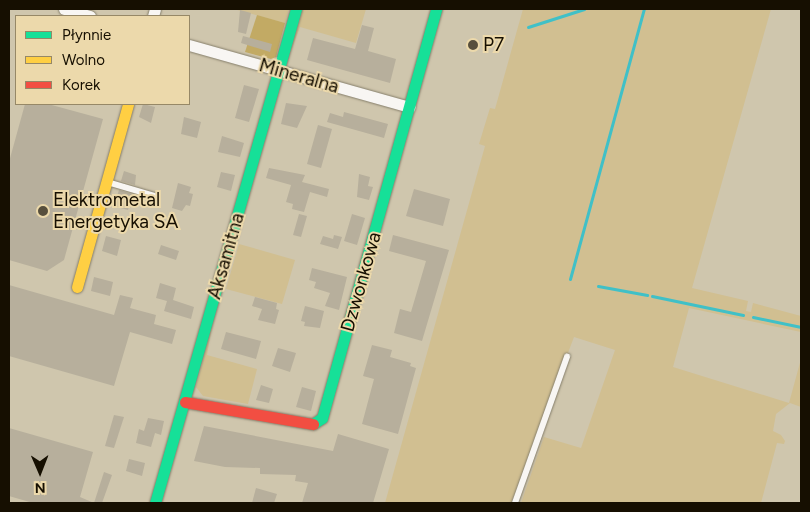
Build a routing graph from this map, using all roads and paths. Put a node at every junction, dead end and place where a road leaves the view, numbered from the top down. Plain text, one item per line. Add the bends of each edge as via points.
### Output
1 (64, 9) edge
2 (296, 9) edge
3 (436, 9) edge
4 (86, 15) edge
5 (190, 45) edge
6 (278, 70) junction
7 (128, 105) edge
8 (409, 107) junction
9 (106, 182) junction
10 (155, 196) dead end
11 (77, 287) dead end
12 (567, 357) dead end
13 (185, 402) junction
14 (155, 503) edge
15 (516, 503) edge

1 - 4 street
2 - 6 street, Aksamitna
3 - 8 street, Dzwonkowa
5 - 6 street, Mineralna
6 - 8 street, Mineralna
6 - 13 street, Aksamitna
7 - 9 street
8 - 13 street, Dzwonkowa via 322,418 315,424 304,425
9 - 10 lane
9 - 11 street
12 - 15 lane
13 - 14 street, Aksamitna

